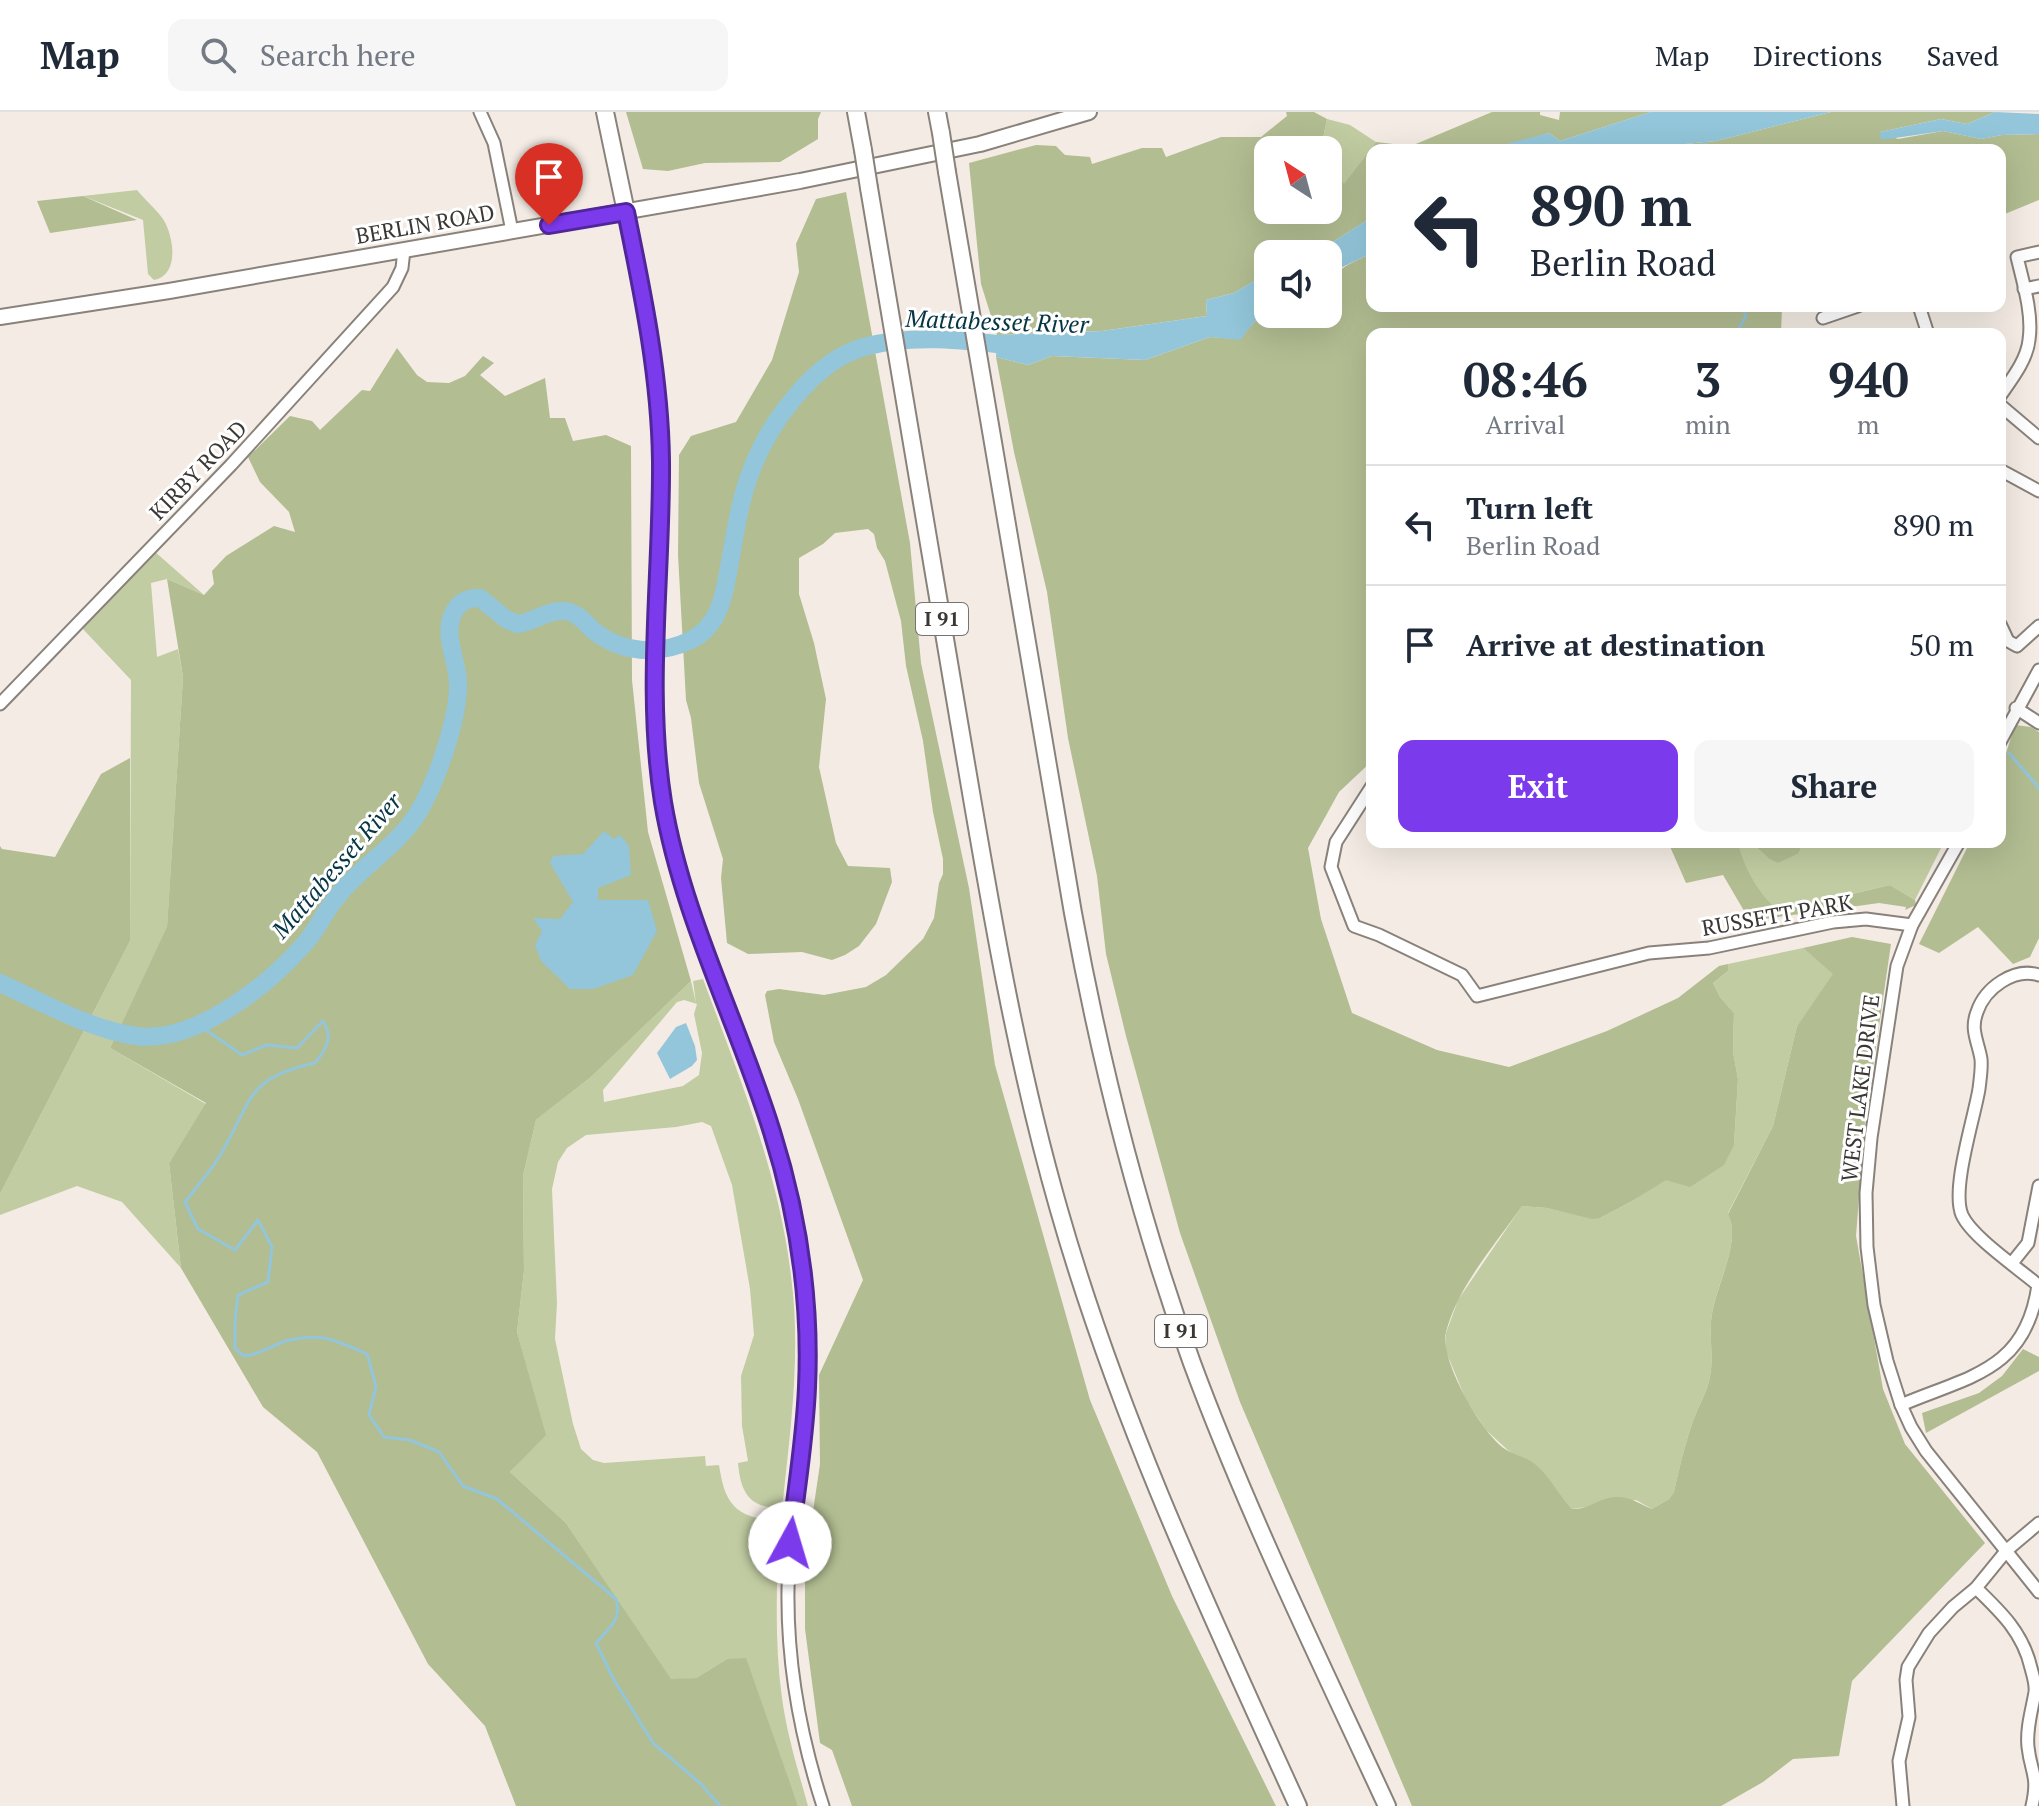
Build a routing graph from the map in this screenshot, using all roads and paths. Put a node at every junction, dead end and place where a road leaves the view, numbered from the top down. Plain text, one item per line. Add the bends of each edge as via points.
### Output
1 (480, 112) edge
2 (605, 112) edge
3 (856, 112) edge
4 (1089, 112) edge
5 (939, 120) edge
6 (626, 212) junction
7 (512, 231) junction
8 (404, 250) junction
9 (2039, 252) edge
10 (2039, 286) edge
11 (2024, 289) junction
12 (1840, 312) edge
13 (0, 317) edge
14 (1823, 318) dead end
15 (2006, 387) edge
16 (2006, 410) edge
17 (2039, 438) edge
18 (2006, 473) edge
19 (2039, 491) edge
20 (2039, 626) edge
21 (2006, 637) edge
22 (2039, 670) edge
23 (0, 704) edge
24 (2016, 708) junction
25 (2039, 723) edge
26 (2006, 729) edge
27 (1366, 794) edge
28 (1366, 807) edge
29 (1354, 811) junction
30 (1956, 848) edge
31 (1912, 925) junction
32 (2039, 975) edge
33 (2039, 1186) edge
34 (2012, 1263) junction
35 (2038, 1285) edge
36 (1901, 1405) junction
37 (2039, 1523) edge
38 (2007, 1550) junction
39 (1976, 1588) junction
40 (2039, 1592) edge
41 (2037, 1687) edge
42 (823, 1806) edge
43 (1298, 1806) edge
44 (1387, 1806) edge
45 (1903, 1806) edge
46 (2032, 1806) edge

1 - 7 street via 494,143
2 - 6 highway
3 - 43 highway, I 91, bridge via 999,954 1059,1208 1098,1336 1147,1467
4 - 6 main road, BERLIN ROAD via 923,157
5 - 44 highway, I 91, bridge via 1079,949 1134,1183 1214,1420
6 - 7 main road, BERLIN ROAD
6 - 42 street via 647,316 659,420 658,760 686,895 772,1132 800,1253 807,1388 790,1543 789,1636 801,1730
7 - 8 main road, BERLIN ROAD
8 - 13 main road, BERLIN ROAD
8 - 23 street, KIRBY ROAD via 393,287 235,461
9 - 11 street via 2017,257
10 - 11 street
11 - 15 street via 2029,341
12 - 14 street
16 - 17 street
18 - 19 street
20 - 21 street via 2017,646
22 - 24 street
24 - 25 street
24 - 26 street
27 - 29 street
28 - 29 street
29 - 31 street, RUSSETT PARK via 1336,842 1331,867 1354,926 1462,975 1477,996 1649,953 1709,948 1833,922 1866,919
30 - 31 street, WEST LAKE DRIVE
31 - 36 street, WEST LAKE DRIVE via 1897,966 1866,1193 1874,1305
32 - 34 street via 2007,978 1988,993 1973,1030 1981,1059 1959,1190 1962,1214 1974,1232
33 - 34 street via 2028,1243
34 - 35 street
35 - 36 street via 2034,1312 2004,1358 1978,1375
36 - 38 street, WEST LAKE DRIVE via 1926,1451
37 - 38 street
38 - 39 street
38 - 40 street, WEST LAKE DRIVE
39 - 41 street via 2020,1635
39 - 45 street via 1929,1633 1908,1667 1909,1717 1899,1761
41 - 46 street via 2028,1727 2028,1750 2038,1774

